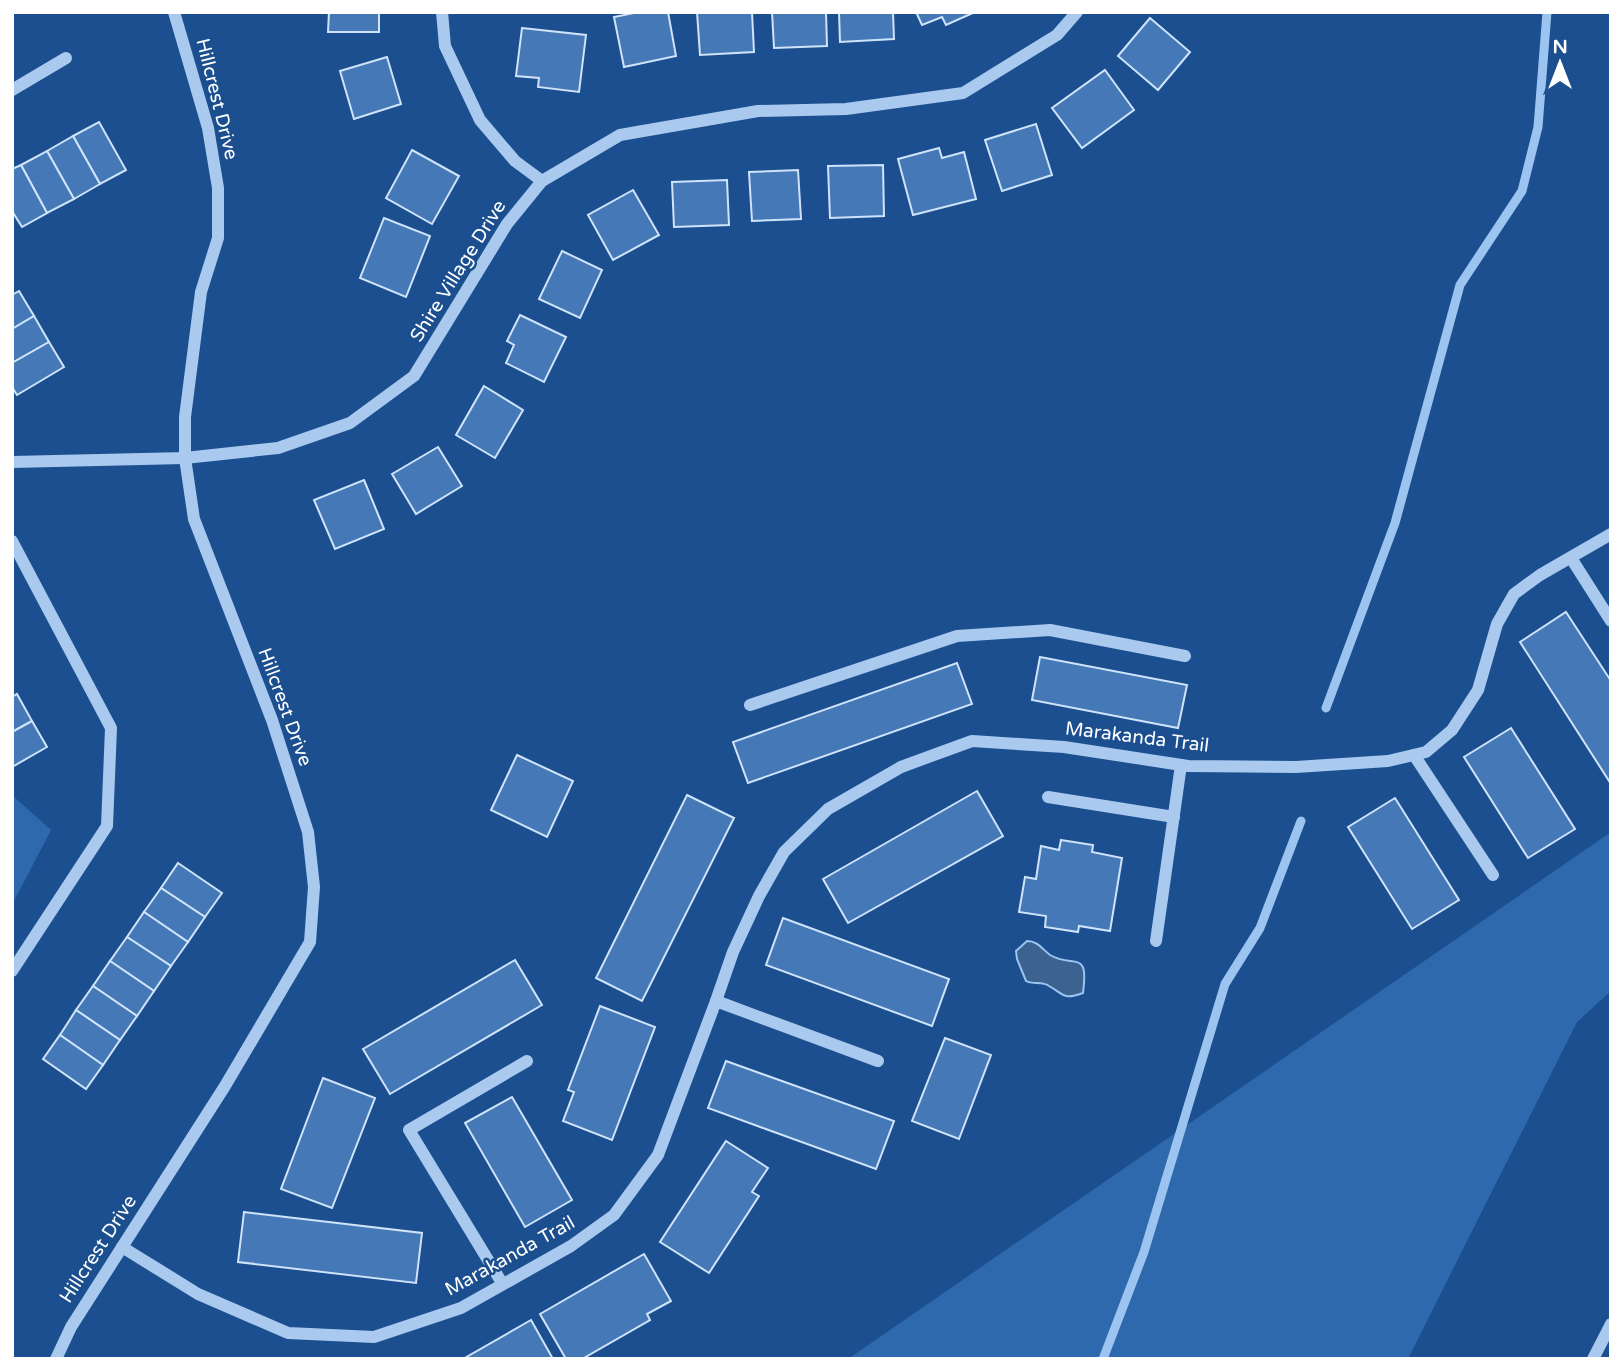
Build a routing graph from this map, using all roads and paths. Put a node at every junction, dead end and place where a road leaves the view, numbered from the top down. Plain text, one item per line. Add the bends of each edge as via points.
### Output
1 (174, 12) edge
2 (442, 12) edge
3 (1077, 12) edge
4 (66, 58) dead end
5 (12, 90) edge
6 (542, 181) junction
7 (185, 458) junction
8 (12, 462) edge
9 (1611, 534) edge
10 (12, 541) edge
11 (1571, 558) junction
12 (1611, 621) edge
13 (1185, 656) dead end
14 (750, 705) dead end
15 (1414, 755) junction
16 (1181, 765) junction
17 (1048, 797) dead end
18 (1174, 817) junction
19 (1493, 875) dead end
20 (1156, 942) dead end
21 (12, 971) edge
22 (716, 1001) junction
23 (527, 1061) dead end
24 (878, 1061) dead end
25 (121, 1247) junction
26 (502, 1283) junction
27 (1611, 1324) edge
28 (55, 1359) edge
29 (1593, 1359) edge

1 - 7 street, Hillcrest Drive via 208,128 218,188 218,238 201,292 185,417
2 - 6 street via 445,46 480,120 515,161
3 - 6 street, Shire Village Drive via 1057,35 963,93 846,109 758,111 620,135
4 - 5 street
6 - 7 street, Shire Village Drive via 507,224 414,376 350,424 278,449
7 - 8 street, Shire Village Drive
7 - 25 street, Hillcrest Drive via 194,519 272,720 308,832 314,887 310,942 225,1086
9 - 11 street, Marakanda Trail
10 - 21 street via 111,728 107,826
11 - 12 street
11 - 15 street, Marakanda Trail via 1514,594 1497,624 1472,700 1452,730 1426,752
13 - 14 street via 1049,630 957,636
15 - 16 street, Marakanda Trail via 1296,767
15 - 19 street
16 - 18 street
16 - 22 street, Marakanda Trail via 1063,747 972,741 901,767 828,809 784,852 733,952
17 - 18 street
18 - 20 street
22 - 24 street
22 - 26 street, Marakanda Trail via 657,1154 614,1215 571,1246
23 - 26 street via 409,1129
25 - 26 street, Marakanda Trail via 198,1294 288,1333 373,1337 461,1308
25 - 28 street, Hillcrest Drive
27 - 29 street

